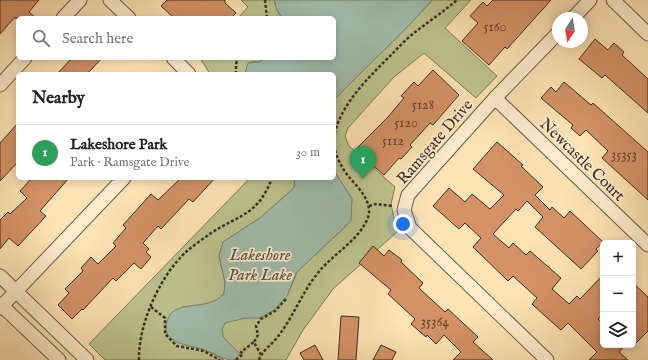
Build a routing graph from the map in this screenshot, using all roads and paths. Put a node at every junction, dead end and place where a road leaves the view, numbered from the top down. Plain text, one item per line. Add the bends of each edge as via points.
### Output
1 (80, 0) edge
2 (110, 0) edge
3 (265, 0) edge
4 (457, 0) edge
5 (590, 0) edge
6 (613, 0) edge
7 (579, 12) edge
8 (65, 16) edge
9 (128, 16) edge
10 (267, 16) edge
11 (648, 34) edge
12 (552, 39) edge
13 (23, 60) edge
14 (175, 60) edge
15 (237, 60) edge
16 (187, 72) edge
17 (236, 72) edge
18 (0, 85) edge
19 (495, 98) junction
20 (336, 130) edge
21 (336, 155) edge
22 (122, 180) edge
23 (271, 180) edge
24 (369, 206) junction
25 (404, 210) junction
26 (648, 245) edge
27 (0, 276) edge
28 (16, 291) junction
29 (287, 298) dead end
30 (1, 306) edge
31 (151, 307) junction
32 (254, 342) junction
33 (261, 355) junction
34 (59, 360) edge
35 (87, 360) edge
36 (139, 360) edge
37 (220, 360) edge
38 (236, 360) edge
39 (259, 360) edge
40 (547, 360) edge

1 - 8 street
2 - 9 street
3 - 10 path
4 - 20 path via 441,15 412,33 364,82
5 - 7 street
6 - 11 street
12 - 19 street, Ramsgate Drive
13 - 18 street
14 - 16 street
15 - 17 path
19 - 25 street, Ramsgate Drive via 408,195
19 - 26 street, Newcastle Court
21 - 24 path
22 - 28 street
23 - 31 path via 258,205 186,252 168,272
24 - 25 path via 386,204
24 - 33 path via 368,219 347,247 325,264 308,287 292,317
25 - 40 street, Ramsgate Drive via 410,228
27 - 28 street
28 - 30 street
28 - 35 street
29 - 32 path via 275,311 261,319 256,326 258,335
30 - 34 street
31 - 36 path via 143,324 138,346
31 - 37 path via 165,318 165,334 177,346 204,351
32 - 33 path
32 - 38 path via 241,352 243,354
33 - 39 path

